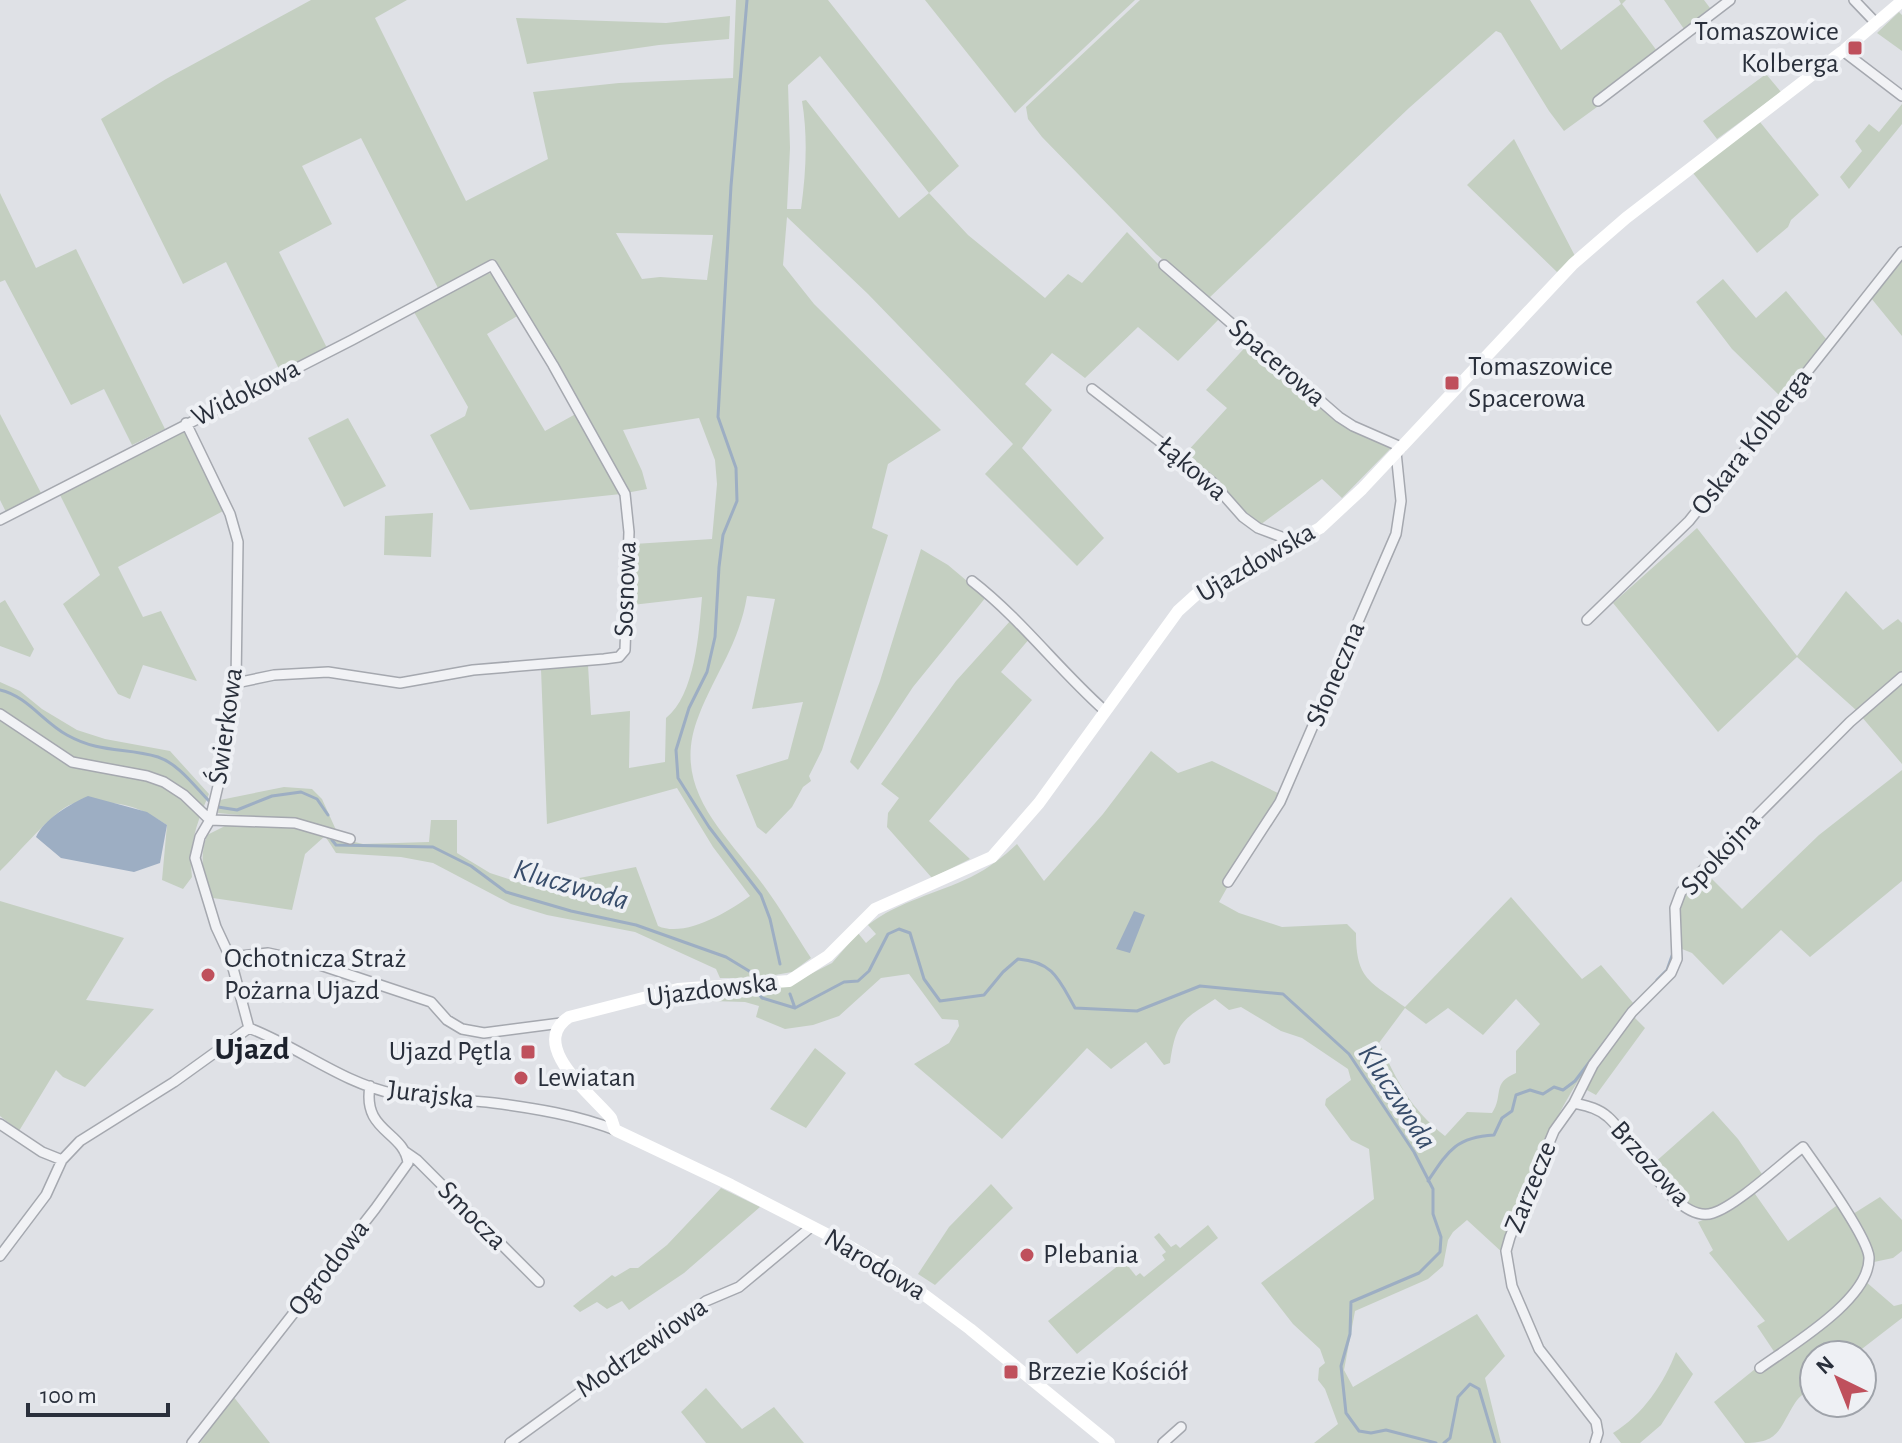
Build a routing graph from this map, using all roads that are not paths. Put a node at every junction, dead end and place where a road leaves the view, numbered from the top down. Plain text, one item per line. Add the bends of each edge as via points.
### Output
1 (1730, 0) edge
2 (1854, 0) edge
3 (1902, 1) edge
4 (1876, 23) junction
5 (1843, 51) junction
6 (1902, 96) edge
7 (1598, 101) dead end
8 (1902, 252) edge
9 (492, 265) joint
10 (1164, 265) dead end
11 (1092, 389) dead end
12 (186, 423) junction
13 (1398, 449) junction
14 (0, 520) edge
15 (1295, 542) junction
16 (972, 581) dead end
17 (1587, 620) dead end
18 (1902, 677) edge
19 (236, 683) junction
20 (1104, 710) junction
21 (0, 714) edge
22 (210, 820) junction
23 (350, 839) dead end
24 (1228, 882) dead end
25 (230, 957) junction
26 (561, 1023) junction
27 (249, 1028) junction
28 (370, 1086) junction
29 (1574, 1103) junction
30 (0, 1124) edge
31 (615, 1130) junction
32 (404, 1151) junction
33 (62, 1160) junction
34 (811, 1227) junction
35 (0, 1256) edge
36 (539, 1282) dead end
37 (1760, 1368) dead end
38 (1181, 1427) dead end
39 (192, 1443) edge
40 (510, 1443) edge
41 (1109, 1443) edge
42 (1163, 1443) edge
43 (1595, 1443) edge

1 - 7 street
2 - 4 street
3 - 4 street, Ujazdowska
4 - 5 street, Ujazdowska
5 - 6 street
5 - 13 street, Ujazdowska via 1596,243
8 - 17 street, Oskara Kolberga via 1689,521
9 - 12 street, Widokowa
9 - 19 street, Sosnowa via 625,494 625,650 619,657 473,670 400,683 328,672
10 - 13 street, Spacerowa via 1339,417
11 - 15 street, Łąkowa via 1212,482 1243,517
12 - 14 street, Widokowa
12 - 19 street, Świerkowa via 238,542
13 - 15 street, Ujazdowska via 1341,510
13 - 24 street, Słoneczna via 1401,501 1396,534 1280,802
15 - 20 street, Ujazdowska via 1188,601
16 - 20 street via 1010,612
18 - 29 street, Spokojna via 1850,722 1681,892 1675,908 1677,959 1671,973 1608,1042
19 - 22 street, Świerkowa
20 - 26 street, Ujazdowska via 1039,803 992,857 875,909 805,973 782,983 678,989
21 - 22 street via 72,762 164,782
22 - 23 street via 295,823
22 - 25 street, Świerkowa via 195,858
25 - 26 street via 268,953 314,963 431,1002 462,1029 484,1033
25 - 27 street, Świerkowa
26 - 31 street via 556,1040 561,1063 611,1118
27 - 28 street, Jurajska
27 - 33 street via 80,1141
28 - 31 street, Jurajska via 408,1096 524,1108
28 - 32 street via 367,1104 375,1120
29 - 37 street, Brzozowa via 1606,1115 1675,1199 1698,1214 1726,1208 1803,1147 1869,1256 1855,1293
29 - 43 street, Zarzecze via 1548,1143 1506,1251 1512,1286 1539,1349 1596,1422
30 - 33 street
31 - 34 street, Narodowa
32 - 36 street, Smocza
32 - 39 street, Ogrodowa via 408,1163 398,1179
33 - 35 street via 46,1195
34 - 40 street, Modrzewiowa via 739,1287 706,1301
34 - 41 street, Narodowa via 910,1283
38 - 42 street

